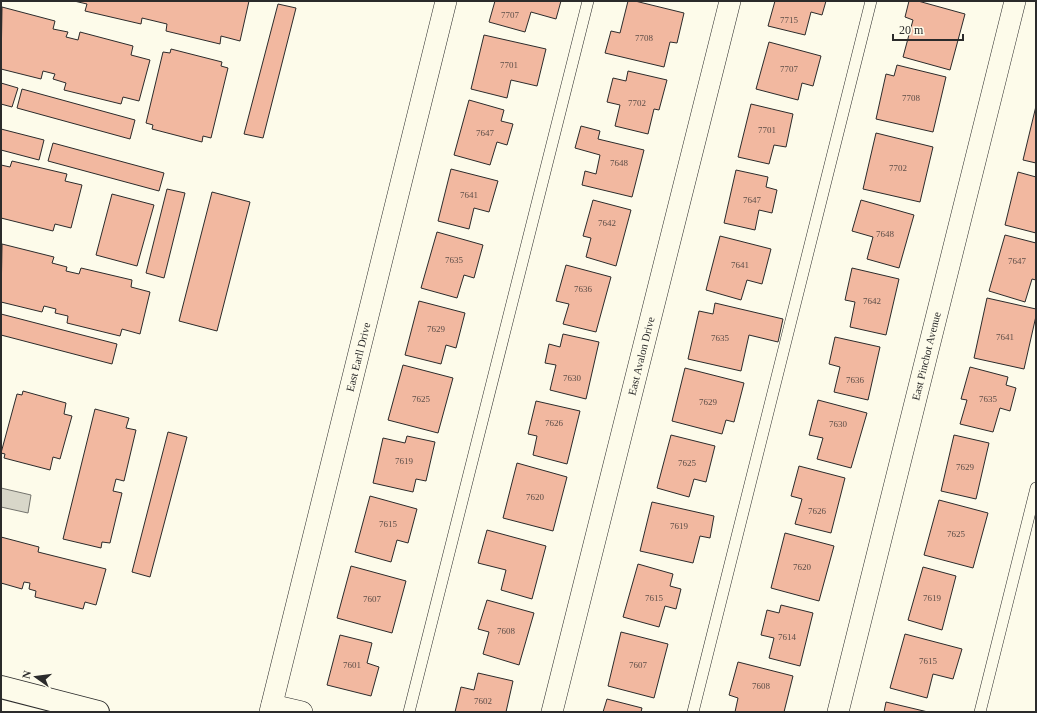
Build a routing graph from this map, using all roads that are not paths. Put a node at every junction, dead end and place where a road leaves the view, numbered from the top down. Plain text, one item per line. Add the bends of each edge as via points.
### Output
1 (446, 1) edge
2 (588, 1) edge
3 (730, 1) edge
4 (871, 1) edge
5 (1015, 1) edge
6 (1036, 488) edge
7 (1, 688) edge
8 (271, 708) edge
9 (98, 712) edge
10 (302, 712) edge
11 (409, 712) edge
12 (552, 712) edge
13 (694, 712) edge
14 (838, 712) edge
15 (980, 712) edge

1 - 8 street, East Earll Drive
2 - 11 lane
3 - 12 street, East Avalon Drive
4 - 13 lane
5 - 14 street, East Pinchot Avenue
6 - 15 lane
7 - 9 street
8 - 10 street

